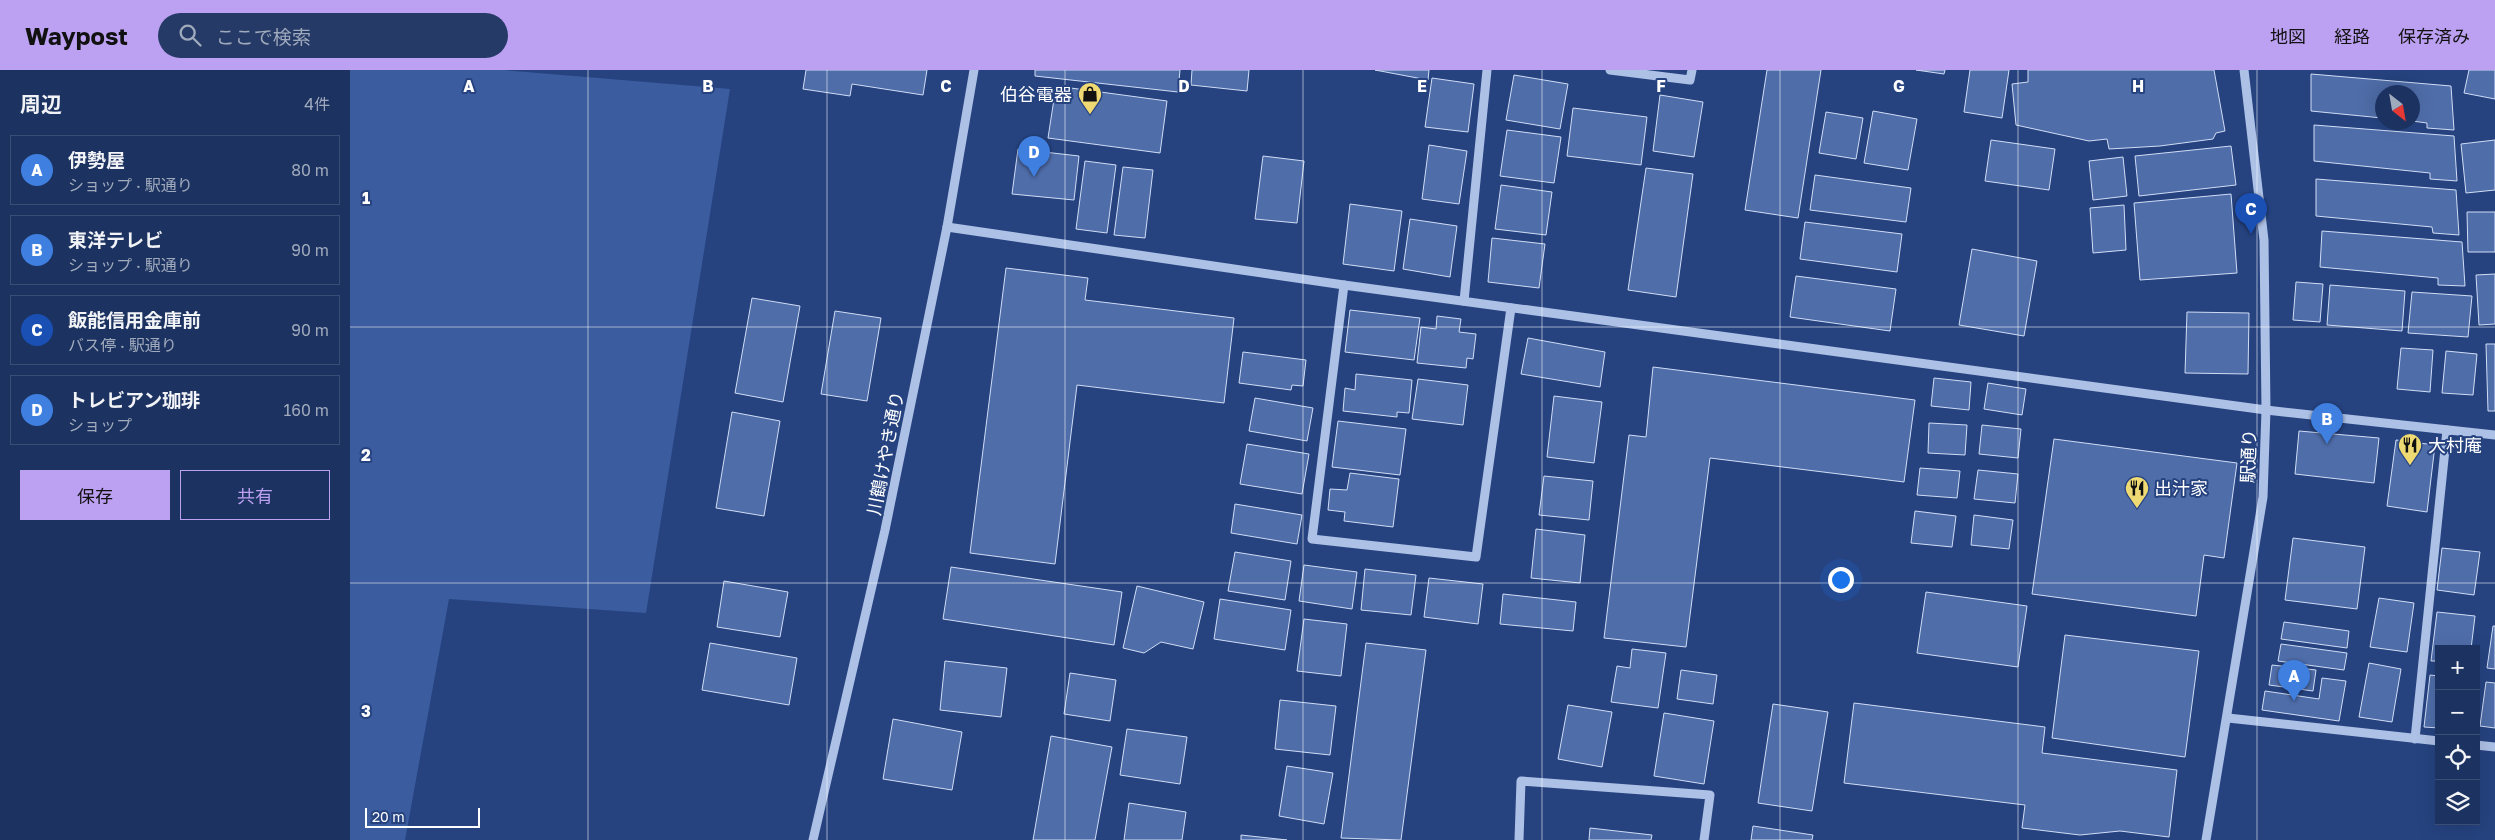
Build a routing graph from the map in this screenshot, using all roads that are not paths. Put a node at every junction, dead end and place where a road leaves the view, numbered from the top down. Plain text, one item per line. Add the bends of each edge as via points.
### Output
1 (974, 70) edge
2 (1487, 70) edge
3 (1610, 70) edge
4 (1692, 70) edge
5 (2244, 70) edge
6 (947, 227) junction
7 (1344, 285) junction
8 (1464, 301) junction
9 (1511, 308) junction
10 (2266, 410) junction
11 (2447, 430) junction
12 (2495, 434) edge
13 (2228, 718) junction
14 (2414, 739) junction
15 (2435, 741) edge
16 (2480, 745) edge
17 (2495, 747) edge
18 (813, 840) edge
19 (1519, 840) edge
20 (1704, 840) edge
21 (2206, 840) edge

1 - 6 street, 川鶴けやき通り
2 - 8 street
3 - 4 street via 1690,80
5 - 10 street, 駅通り via 2264,240
6 - 7 street
6 - 18 street, 川鶴けやき通り via 886,530
7 - 8 street
7 - 9 street via 1312,539 1476,557
8 - 9 street
9 - 10 street
10 - 11 street
10 - 13 street, 駅通り via 2263,497
11 - 12 street
11 - 14 street
13 - 14 street
13 - 21 street, 駅通り
14 - 15 street
16 - 17 street
19 - 20 street via 1521,781 1710,795

